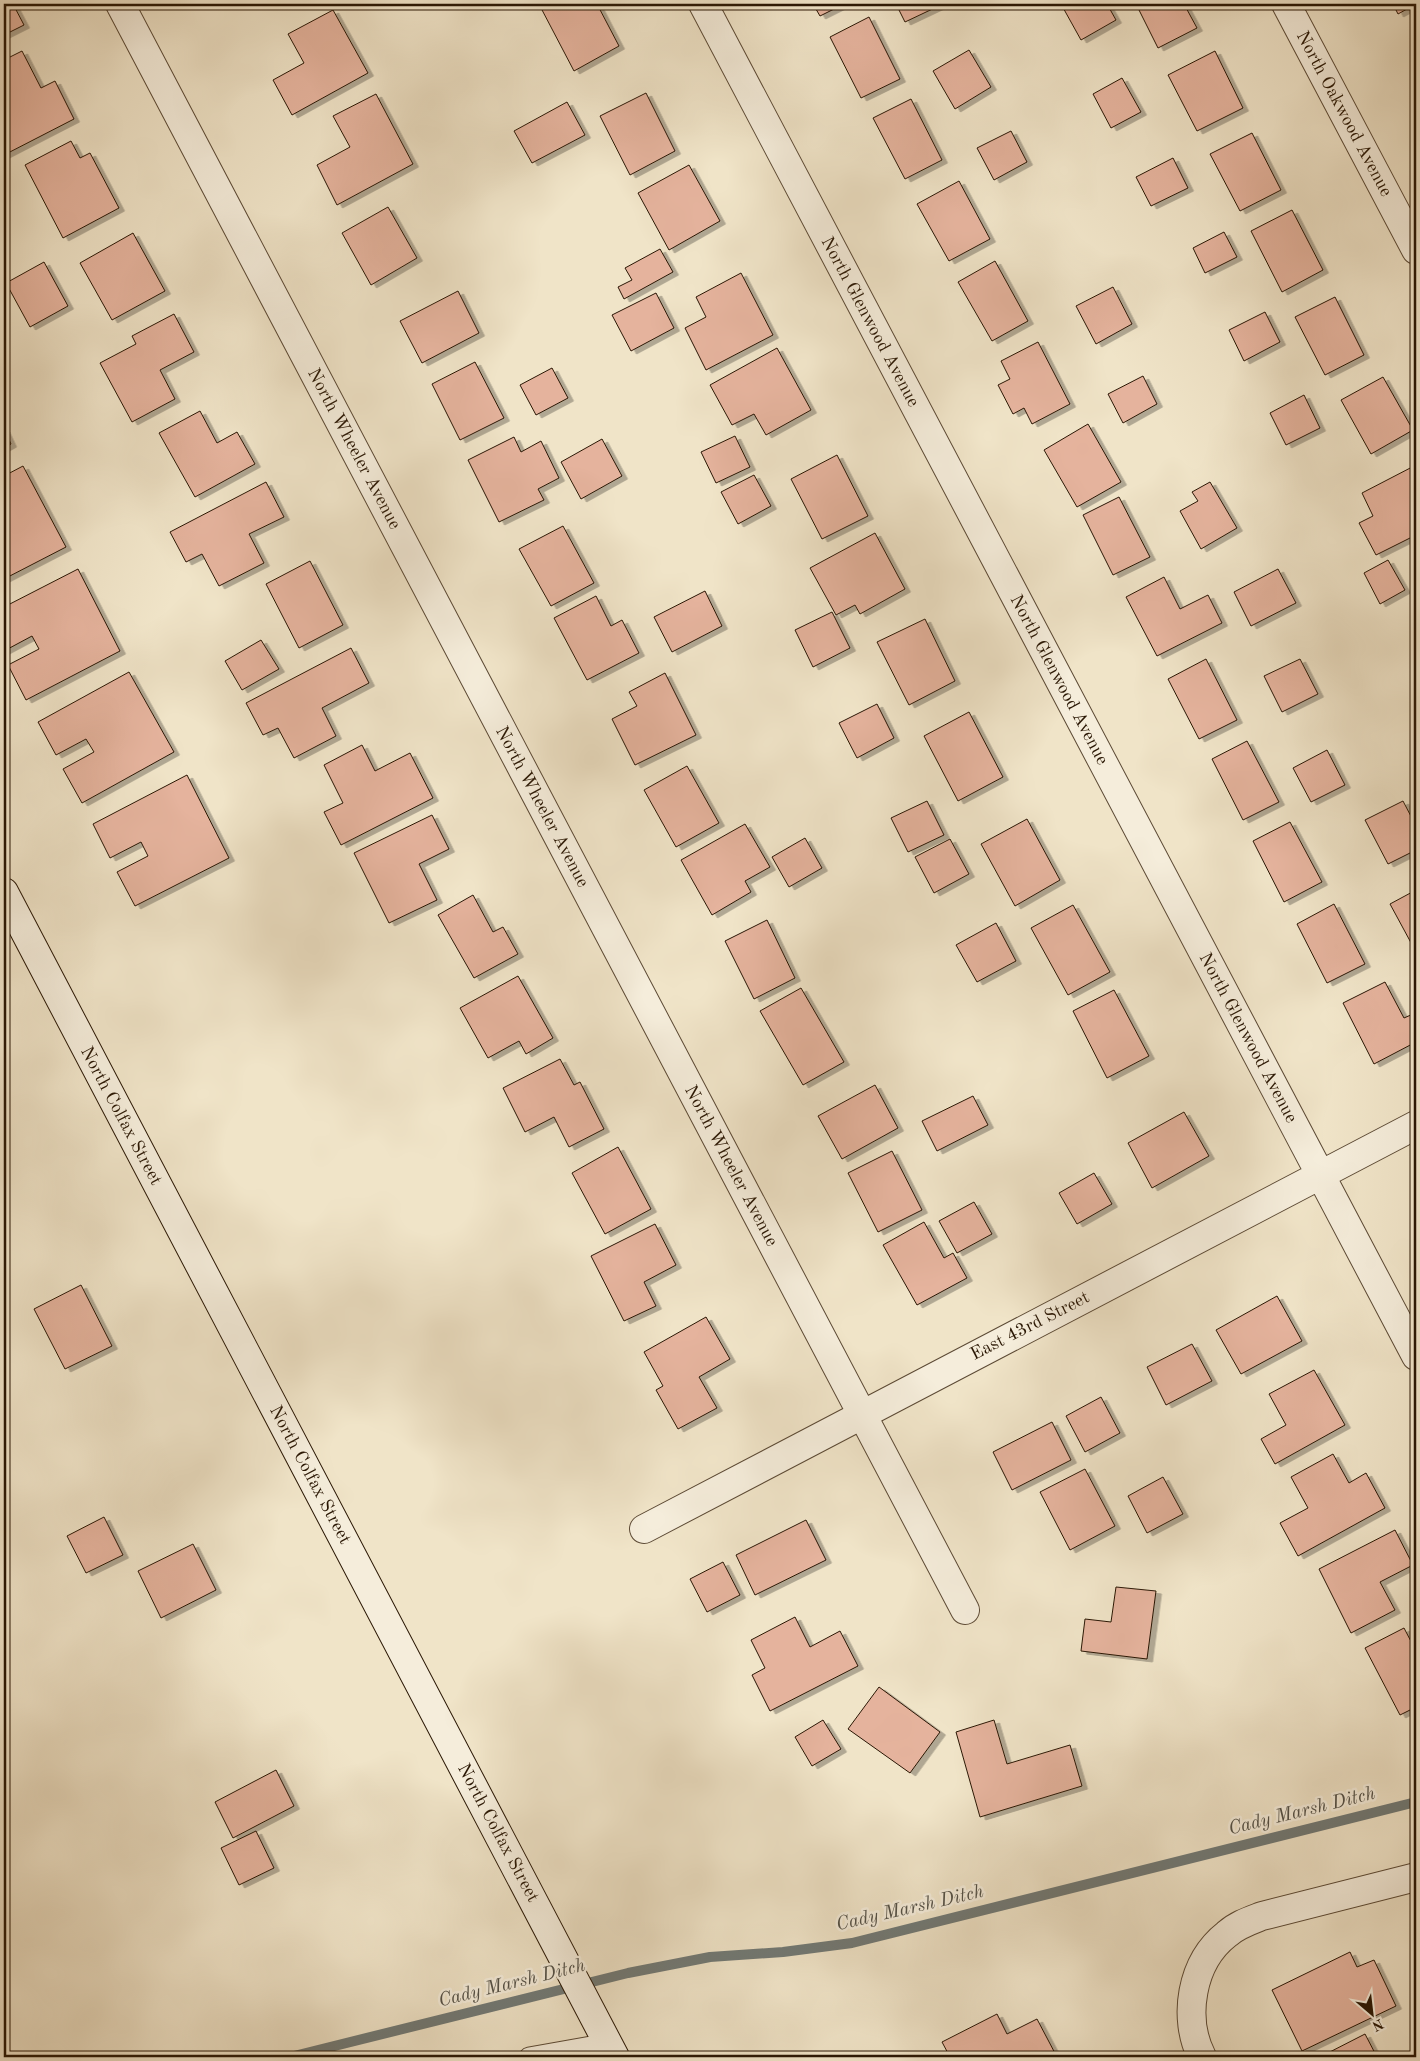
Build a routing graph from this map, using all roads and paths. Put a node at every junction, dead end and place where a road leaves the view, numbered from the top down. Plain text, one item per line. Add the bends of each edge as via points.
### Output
1 (120, 4) edge
2 (703, 4) edge
3 (1286, 4) edge
4 (1416, 250) edge
5 (4, 892) edge
6 (1416, 1125) edge
7 (1320, 1176) junction
8 (1416, 1356) edge
9 (862, 1414) junction
10 (644, 1529) dead end
11 (965, 1610) dead end
12 (1416, 1877) edge
13 (612, 2050) edge
14 (529, 2057) edge
15 (1202, 2057) edge

1 - 9 street, North Wheeler Avenue
2 - 7 street, North Glenwood Avenue
3 - 4 street, North Oakwood Avenue
5 - 13 street, North Colfax Street
6 - 7 street, East 43rd Street
7 - 8 street, North Glenwood Avenue
7 - 9 street, East 43rd Street
9 - 10 street, East 43rd Street
9 - 11 street, North Wheeler Avenue
12 - 15 street via 1262,1916 1226,1934 1204,1962 1192,1998 1190,2017
13 - 14 lane via 575,2049

